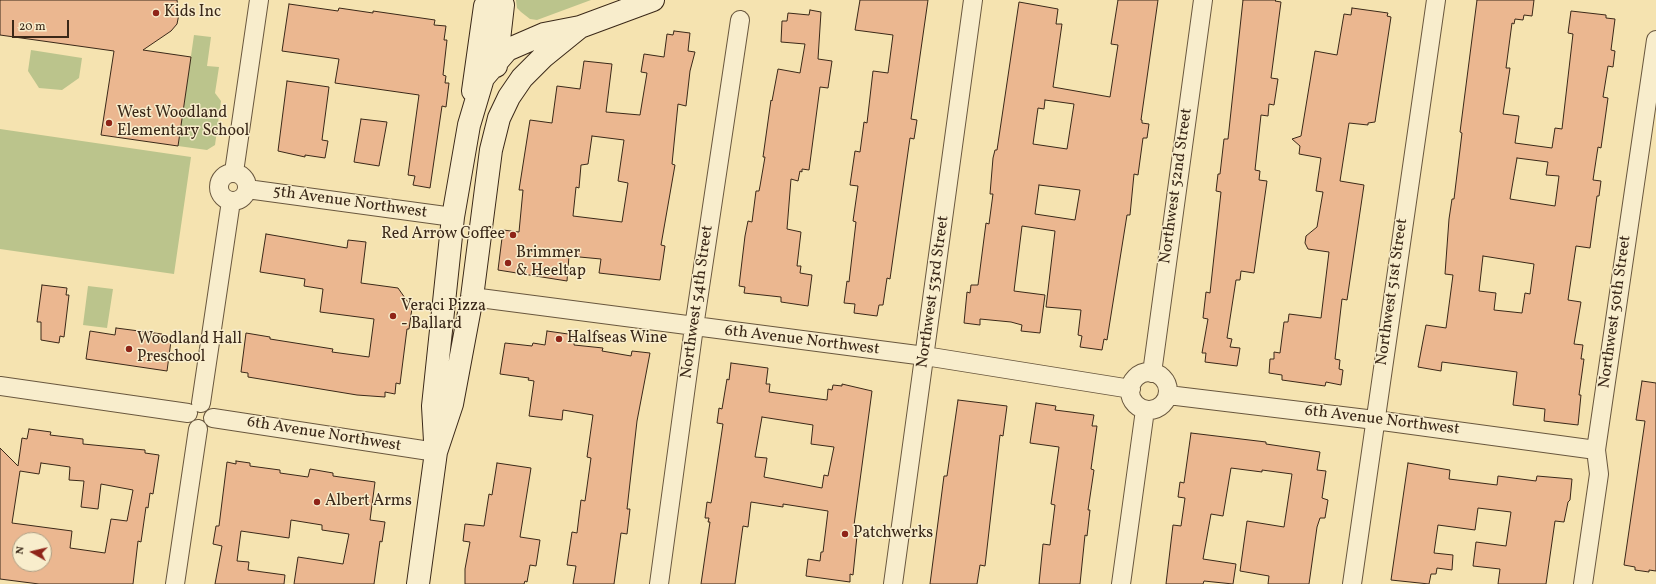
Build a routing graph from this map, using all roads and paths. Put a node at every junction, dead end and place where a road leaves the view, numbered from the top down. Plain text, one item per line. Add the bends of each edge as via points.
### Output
1 (259, 0) edge
2 (489, 0) edge
3 (501, 0) edge
4 (653, 0) edge
5 (973, 0) edge
6 (1203, 0) edge
7 (1436, 0) edge
8 (740, 20) dead end
9 (580, 27) junction
10 (1656, 40) edge
11 (496, 63) junction
12 (469, 125) junction
13 (234, 172) junction
14 (487, 175) junction
15 (247, 189) junction
16 (231, 201) junction
17 (453, 217) junction
18 (472, 297) junction
19 (694, 327) junction
20 (925, 356) junction
21 (1152, 373) junction
22 (0, 386) edge
23 (1131, 389) junction
24 (1168, 395) junction
25 (194, 408) junction
26 (1145, 410) junction
27 (213, 418) junction
28 (1375, 420) junction
29 (198, 429) junction
30 (1596, 450) junction
31 (436, 452) junction
32 (175, 584) edge
33 (418, 584) edge
34 (659, 584) edge
35 (893, 584) edge
36 (1121, 584) edge
37 (1352, 584) edge
38 (1583, 584) edge

1 - 13 street
2 - 12 main road via 485,6
3 - 11 main road via 503,5
4 - 9 main road
5 - 20 street, Northwest 53rd Street
6 - 21 street, Northwest 52nd Street
7 - 28 street, Northwest 51st Street
8 - 19 street, Northwest 54th Street
9 - 11 main road via 544,34 507,50
9 - 14 main road via 543,57 522,78 509,97 499,118 490,150
10 - 30 street, Northwest 50th Street
11 - 12 main road via 483,78
11 - 14 main road via 483,127
12 - 17 main road
13 - 15 street via 244,177
13 - 16 street via 226,174 219,187 222,196
14 - 18 main road
15 - 16 street via 243,197
15 - 17 street, 5th Avenue Northwest
16 - 25 street
17 - 31 main road via 433,406
18 - 19 street, 6th Avenue Northwest
18 - 31 main road via 452,404
19 - 20 street, 6th Avenue Northwest
19 - 34 street, Northwest 54th Street
20 - 23 street, 6th Avenue Northwest
20 - 35 street, Northwest 53rd Street
21 - 23 street via 1137,377
21 - 24 street via 1165,381
22 - 25 street
23 - 26 street via 1133,401
24 - 26 street via 1160,408
24 - 28 street, 6th Avenue Northwest
25 - 27 street via 210,408
25 - 29 street via 190,424
26 - 36 street
27 - 29 street via 208,426
27 - 31 street, 6th Avenue Northwest
28 - 30 street, 6th Avenue Northwest
28 - 37 street, Northwest 51st Street
29 - 32 street
30 - 38 street, Northwest 50th Street via 1599,474
31 - 33 main road

